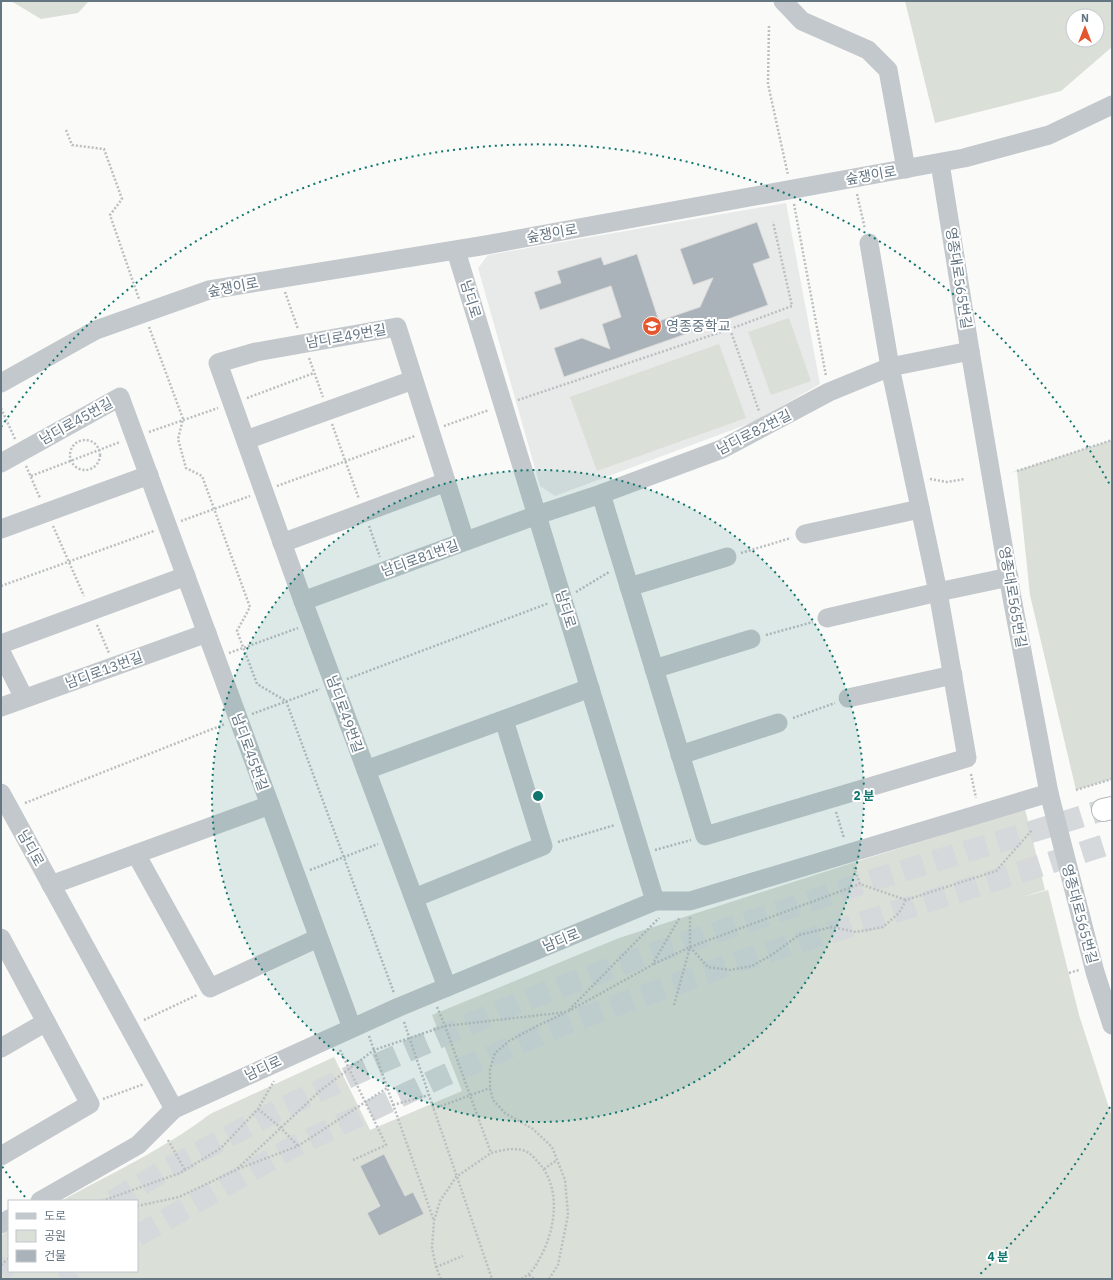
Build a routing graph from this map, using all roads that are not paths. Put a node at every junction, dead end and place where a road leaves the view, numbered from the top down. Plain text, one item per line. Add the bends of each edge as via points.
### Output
1 (783, 1) edge
2 (1112, 105) edge
3 (940, 163) junction
4 (906, 169) junction
5 (869, 243) road end
6 (456, 251) junction
7 (970, 351) junction
8 (890, 367) junction
9 (413, 380) junction
10 (1, 383) edge
11 (246, 440) junction
12 (1, 463) edge
13 (149, 476) junction
14 (446, 482) junction
15 (601, 494) junction
16 (920, 509) junction
17 (537, 515) junction
18 (1, 529) edge
19 (805, 534) road end
20 (465, 541) junction
21 (282, 543) junction
22 (727, 557) road end
23 (186, 576) junction
24 (1009, 577) junction
25 (629, 587) junction
26 (938, 592) junction
27 (303, 601) junction
28 (827, 618) road end
29 (207, 633) junction
30 (751, 639) road end
31 (1, 644) edge
32 (1, 652) edge
33 (654, 669) junction
34 (953, 675) junction
35 (590, 688) junction
36 (24, 698) junction
37 (848, 698) road end
38 (1, 707) edge
39 (504, 720) junction
40 (778, 723) road end
41 (680, 755) junction
42 (366, 770) junction
43 (1, 793) edge
44 (1049, 793) junction
45 (270, 805) junction
46 (136, 854) junction
47 (51, 885) junction
48 (414, 898) junction
49 (655, 901) junction
50 (318, 938) junction
51 (1, 940) edge
52 (439, 990) junction
53 (46, 1022) junction
54 (358, 1025) junction
55 (1112, 1025) edge
56 (1, 1048) edge
57 (174, 1109) junction
58 (1, 1156) edge
59 (42, 1200) edge

1 - 4 street via 802,21 868,50 888,70
2 - 3 street, 숲쟁이로 via 1049,135
3 - 4 street, 숲쟁이로
3 - 7 street, 영종대로565번길
4 - 6 street, 숲쟁이로
5 - 8 street
6 - 10 street, 숲쟁이로 via 209,290 96,330
6 - 17 street, 남디로
7 - 8 street, 남디로82번길
7 - 24 street, 영종대로565번길
8 - 15 street, 남디로82번길 via 829,392 722,450
8 - 16 street
9 - 11 street
9 - 11 street, 남디로49번길 via 397,327 256,352 218,364
9 - 14 street
11 - 21 street, 남디로49번길
12 - 13 street, 남디로45번길 via 120,397
13 - 18 street
13 - 23 street, 남디로45번길
14 - 20 street
14 - 21 street
15 - 17 street, 남디로82번길
15 - 25 street
16 - 19 street
16 - 26 street
17 - 20 street, 남디로81번길
17 - 35 street, 남디로
20 - 27 street, 남디로81번길
21 - 27 street, 남디로49번길
22 - 25 street
23 - 29 street, 남디로45번길
23 - 31 street
24 - 26 street
24 - 44 street, 영종대로565번길
25 - 33 street
26 - 28 street
26 - 34 street
27 - 42 street, 남디로49번길
29 - 36 street, 남디로13번길
29 - 45 street, 남디로45번길
30 - 33 street
32 - 36 street
33 - 41 street
34 - 37 street
34 - 41 street via 967,758 705,836
35 - 39 street
35 - 49 street, 남디로
36 - 38 street, 남디로13번길
39 - 42 street
39 - 48 street via 543,846
40 - 41 street
42 - 48 street, 남디로49번길
43 - 47 street, 남디로
44 - 49 street via 682,901
44 - 55 street, 영종대로565번길 via 1095,972
45 - 46 street
45 - 50 street, 남디로45번길
46 - 47 street
46 - 50 street via 210,988
47 - 57 street, 남디로
48 - 52 street, 남디로49번길
49 - 52 street, 남디로
50 - 54 street, 남디로45번길
51 - 53 street
52 - 54 street, 남디로
53 - 56 street
53 - 58 street via 90,1104
54 - 57 street, 남디로
57 - 59 street via 138,1145

